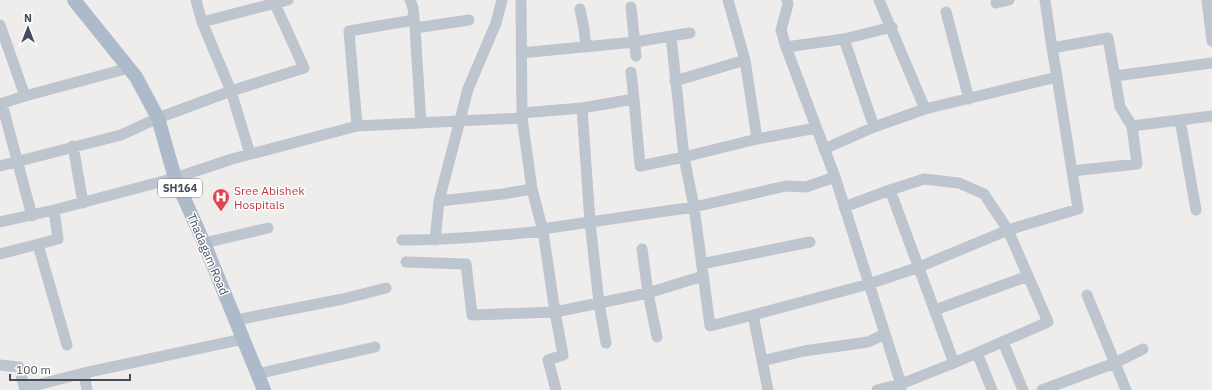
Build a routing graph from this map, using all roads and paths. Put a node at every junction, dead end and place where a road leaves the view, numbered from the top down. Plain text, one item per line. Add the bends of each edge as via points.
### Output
1 (74, 0) edge
2 (196, 0) edge
3 (288, 0) edge
4 (410, 0) edge
5 (502, 0) edge
6 (521, 0) edge
7 (728, 0) edge
8 (787, 0) edge
9 (879, 0) edge
10 (1010, 0) edge
11 (1045, 0) edge
12 (1207, 0) edge
13 (996, 3) dead end
14 (275, 4) junction
15 (631, 7) dead end
16 (580, 9) dead end
17 (946, 12) dead end
18 (469, 20) dead end
19 (202, 22) junction
20 (414, 24) junction
21 (0, 25) edge
22 (892, 28) junction
23 (690, 33) dead end
24 (671, 36) junction
25 (844, 39) junction
26 (1212, 41) edge
27 (635, 42) junction
28 (3, 44) edge
29 (586, 46) junction
30 (786, 47) junction
31 (1052, 48) junction
32 (521, 52) junction
33 (636, 56) dead end
34 (745, 60) junction
35 (1212, 63) edge
36 (129, 68) junction
37 (631, 72) dead end
38 (1115, 76) junction
39 (1057, 77) junction
40 (675, 81) junction
41 (231, 91) junction
42 (25, 96) junction
43 (634, 99) junction
44 (969, 99) junction
45 (1, 104) edge
46 (582, 108) junction
47 (926, 109) junction
48 (522, 115) junction
49 (1212, 116) edge
50 (158, 118) junction
51 (461, 120) junction
52 (1180, 120) junction
53 (421, 123) junction
54 (357, 126) junction
55 (1132, 126) junction
56 (874, 127) junction
57 (816, 128) junction
58 (757, 139) junction
59 (73, 146) junction
60 (824, 149) junction
61 (250, 154) junction
62 (684, 157) junction
63 (18, 162) junction
64 (0, 166) edge
65 (1072, 171) junction
66 (835, 177) junction
67 (175, 178) junction
68 (532, 189) junction
69 (890, 190) junction
70 (439, 201) junction
71 (83, 203) junction
72 (694, 207) junction
73 (844, 207) junction
74 (54, 210) junction
75 (1196, 210) dead end
76 (32, 216) junction
77 (0, 222) edge
78 (590, 222) junction
79 (268, 228) dead end
80 (543, 230) junction
81 (1008, 230) junction
82 (402, 240) dead end
83 (435, 240) junction
84 (810, 242) dead end
85 (204, 243) junction
86 (38, 245) junction
87 (642, 249) dead end
88 (0, 254) edge
89 (406, 262) dead end
90 (701, 264) junction
91 (919, 266) junction
92 (703, 276) junction
93 (1028, 276) junction
94 (869, 284) junction
95 (386, 288) dead end
96 (648, 293) junction
97 (1087, 295) dead end
98 (599, 303) junction
99 (935, 310) junction
100 (556, 312) junction
101 (753, 315) junction
102 (236, 320) junction
103 (885, 334) junction
104 (657, 337) dead end
105 (243, 339) junction
106 (1003, 342) junction
107 (606, 343) dead end
108 (67, 345) dead end
109 (375, 347) dead end
110 (1143, 349) dead end
111 (977, 353) junction
112 (762, 361) junction
113 (954, 363) junction
114 (1115, 363) junction
115 (0, 365) edge
116 (84, 373) junction
117 (257, 374) junction
118 (901, 387) edge
119 (25, 389) edge
120 (87, 390) edge
121 (264, 390) edge
122 (556, 390) edge
123 (768, 390) edge
124 (877, 390) edge
125 (992, 390) edge
126 (1023, 390) edge
127 (1042, 390) edge
128 (1126, 390) edge

1 - 36 main road, Thadagam Road / SH164
2 - 19 street
3 - 14 street
4 - 20 street
5 - 51 street via 496,24 468,89
6 - 32 street
7 - 34 street
8 - 30 street via 781,30
9 - 22 street
10 - 13 street
11 - 31 street
12 - 26 street
14 - 19 street
14 - 41 street via 304,68
15 - 27 street
16 - 29 street
17 - 44 street
18 - 20 street
19 - 41 street
20 - 53 street
20 - 54 street via 349,30
21 - 28 street
22 - 25 street
22 - 47 street
23 - 24 street
24 - 27 street
24 - 40 street
25 - 30 street
25 - 56 street
27 - 29 street
27 - 33 street
28 - 42 street
29 - 32 street
30 - 57 street
31 - 38 street via 1108,38
31 - 39 street
32 - 48 street
34 - 40 street
34 - 58 street
35 - 38 street
36 - 42 street
36 - 50 main road, Thadagam Road / SH164
37 - 43 street
38 - 55 street via 1120,107
39 - 44 street
39 - 65 street
40 - 62 street
41 - 50 street
41 - 61 street
42 - 45 street
43 - 46 street
43 - 62 street via 640,166
44 - 47 street
45 - 63 street
46 - 48 street
46 - 78 street
47 - 56 street
48 - 51 street
48 - 68 street
49 - 52 street
50 - 59 street via 121,135
50 - 67 main road, Thadagam Road / SH164
51 - 53 street
51 - 70 street
52 - 55 street
52 - 75 street
53 - 54 street
54 - 61 street
55 - 65 street via 1137,164
56 - 60 street
57 - 58 street
57 - 60 street
58 - 62 street
59 - 63 street
59 - 71 street
60 - 66 street
61 - 67 street
62 - 72 street
63 - 64 street
63 - 76 street
65 - 81 street via 1078,209
66 - 72 street via 806,187 786,186
66 - 73 street
67 - 71 street
67 - 85 main road, Thadagam Road / SH164
68 - 70 street
68 - 80 street
69 - 73 street
69 - 81 street via 924,178 959,183 984,194
69 - 91 street
70 - 83 street
71 - 74 street
72 - 78 street
72 - 90 street
73 - 94 street
74 - 76 street
74 - 86 street via 58,239
76 - 77 street
78 - 80 street
78 - 98 street
79 - 85 street
80 - 83 street
80 - 100 street
81 - 91 street
81 - 93 street
82 - 83 street
84 - 90 street
85 - 102 main road, Thadagam Road / SH164
86 - 88 street
86 - 108 street
87 - 96 street
89 - 100 street via 466,264 472,315
90 - 92 street
91 - 94 street
91 - 99 street
92 - 96 street
92 - 101 street via 710,326
93 - 99 street
93 - 106 street via 1048,322
94 - 101 street
94 - 103 street
95 - 102 street
96 - 98 street
96 - 104 street
97 - 114 street
98 - 100 street
98 - 107 street
99 - 113 street
100 - 122 street via 563,355 548,360
101 - 112 street
102 - 105 main road, Thadagam Road / SH164
103 - 112 street via 868,342 804,351
103 - 118 street
105 - 116 street
105 - 117 main road, Thadagam Road / SH164
106 - 111 street
106 - 126 street
109 - 117 street
110 - 114 street
111 - 113 street
111 - 125 street
112 - 123 street
113 - 118 street
114 - 127 street
114 - 128 street
115 - 119 street via 20,367
116 - 119 street
116 - 120 street
117 - 121 main road, Thadagam Road / SH164
118 - 124 street

